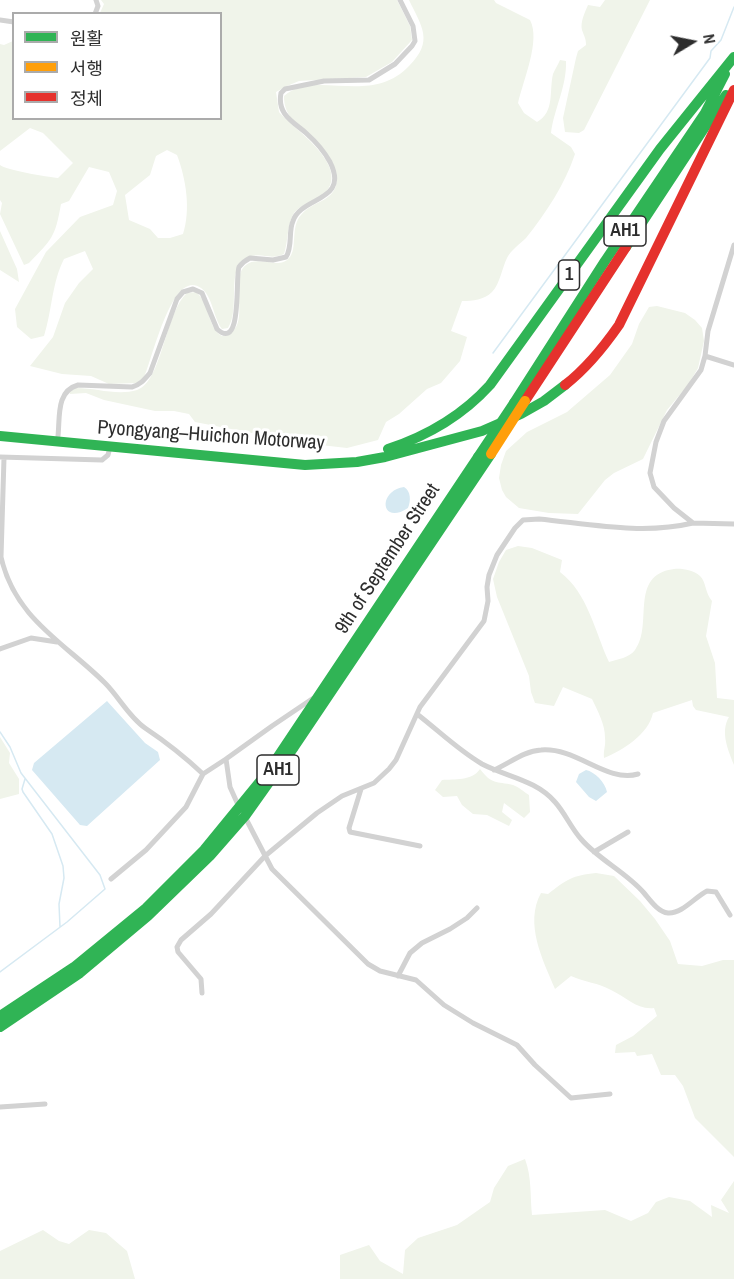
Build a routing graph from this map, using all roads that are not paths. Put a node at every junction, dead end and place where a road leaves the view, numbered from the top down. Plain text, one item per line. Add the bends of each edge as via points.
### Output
1 (400, 0) edge
2 (734, 58) edge
3 (734, 82) edge
4 (734, 90) edge
5 (734, 248) edge
6 (705, 356) junction
7 (734, 365) edge
8 (520, 402) junction
9 (0, 430) edge
10 (0, 436) edge
11 (58, 436) junction
12 (111, 447) junction
13 (2, 457) edge
14 (693, 523) junction
15 (734, 524) edge
16 (59, 643) junction
17 (0, 649) edge
18 (321, 693) junction
19 (417, 714) junction
20 (226, 759) junction
21 (494, 770) junction
22 (203, 774) junction
23 (638, 774) dead end
24 (361, 789) junction
25 (242, 812) junction
26 (628, 832) dead end
27 (420, 846) dead end
28 (594, 852) junction
29 (266, 856) junction
30 (111, 879) dead end
31 (477, 908) dead end
32 (730, 915) dead end
33 (398, 976) junction
34 (202, 993) dead end
35 (0, 1016) edge
36 (0, 1027) edge
37 (609, 1094) dead end
38 (45, 1104) dead end
39 (0, 1107) edge

1 - 11 street via 413,26 415,40 395,64 369,80 324,81 281,93 285,115 327,157 333,169 333,182 328,194 296,214 286,257 250,258 239,267 236,320 232,328 226,333 217,328 202,293 193,289 183,292 171,310 150,373 144,380 132,387 70,387 63,396
2 - 8 highway, 9th of September Street / AH1 via 705,113 605,261
2 - 11 highway, Pyongyang–Huichon Motorway / 1 via 697,99 493,382 435,430 372,454 306,460
3 - 8 highway, 9th of September Street / AH1
4 - 12 highway, Pyongyang–Huichon Motorway via 619,326 600,352 564,387 521,414 482,431 357,462 305,465
5 - 6 street via 708,331
6 - 7 street
6 - 14 street via 701,370 664,422 650,473 654,487
8 - 18 highway, 9th of September Street / AH1, bridge via 478,457
8 - 25 highway, 9th of September Street / AH1, bridge via 490,454 294,747
9 - 11 highway, Pyongyang–Huichon Motorway / 1
10 - 12 highway, Pyongyang–Huichon Motorway
12 - 13 street via 102,460
13 - 16 street via 0,537 4,570 27,613
14 - 15 street
14 - 19 street via 640,529 523,520 497,555 489,575 484,621
16 - 17 street via 31,638
16 - 22 street via 105,683 145,728 177,749
18 - 20 street
18 - 25 highway, 9th of September Street / AH1
19 - 21 street via 459,750
19 - 24 street via 396,760 379,780
20 - 22 street
20 - 25 street via 230,787
21 - 23 street via 526,753 542,750 563,751 613,773
21 - 28 street via 528,782 548,795
22 - 30 street via 186,807 146,850
24 - 27 street via 351,832
24 - 29 street via 317,813
25 - 29 street
25 - 35 highway, 9th of September Street / AH1 via 146,908 74,967
25 - 36 highway, 9th of September Street / AH1 via 210,856 148,916 80,973
26 - 28 street
28 - 32 street via 664,911 678,911 707,891 716,892
29 - 33 street via 280,879 368,964
29 - 34 street via 177,946 201,980
31 - 33 street via 410,953
33 - 37 street via 416,980 444,1005 517,1045 571,1098
38 - 39 street

